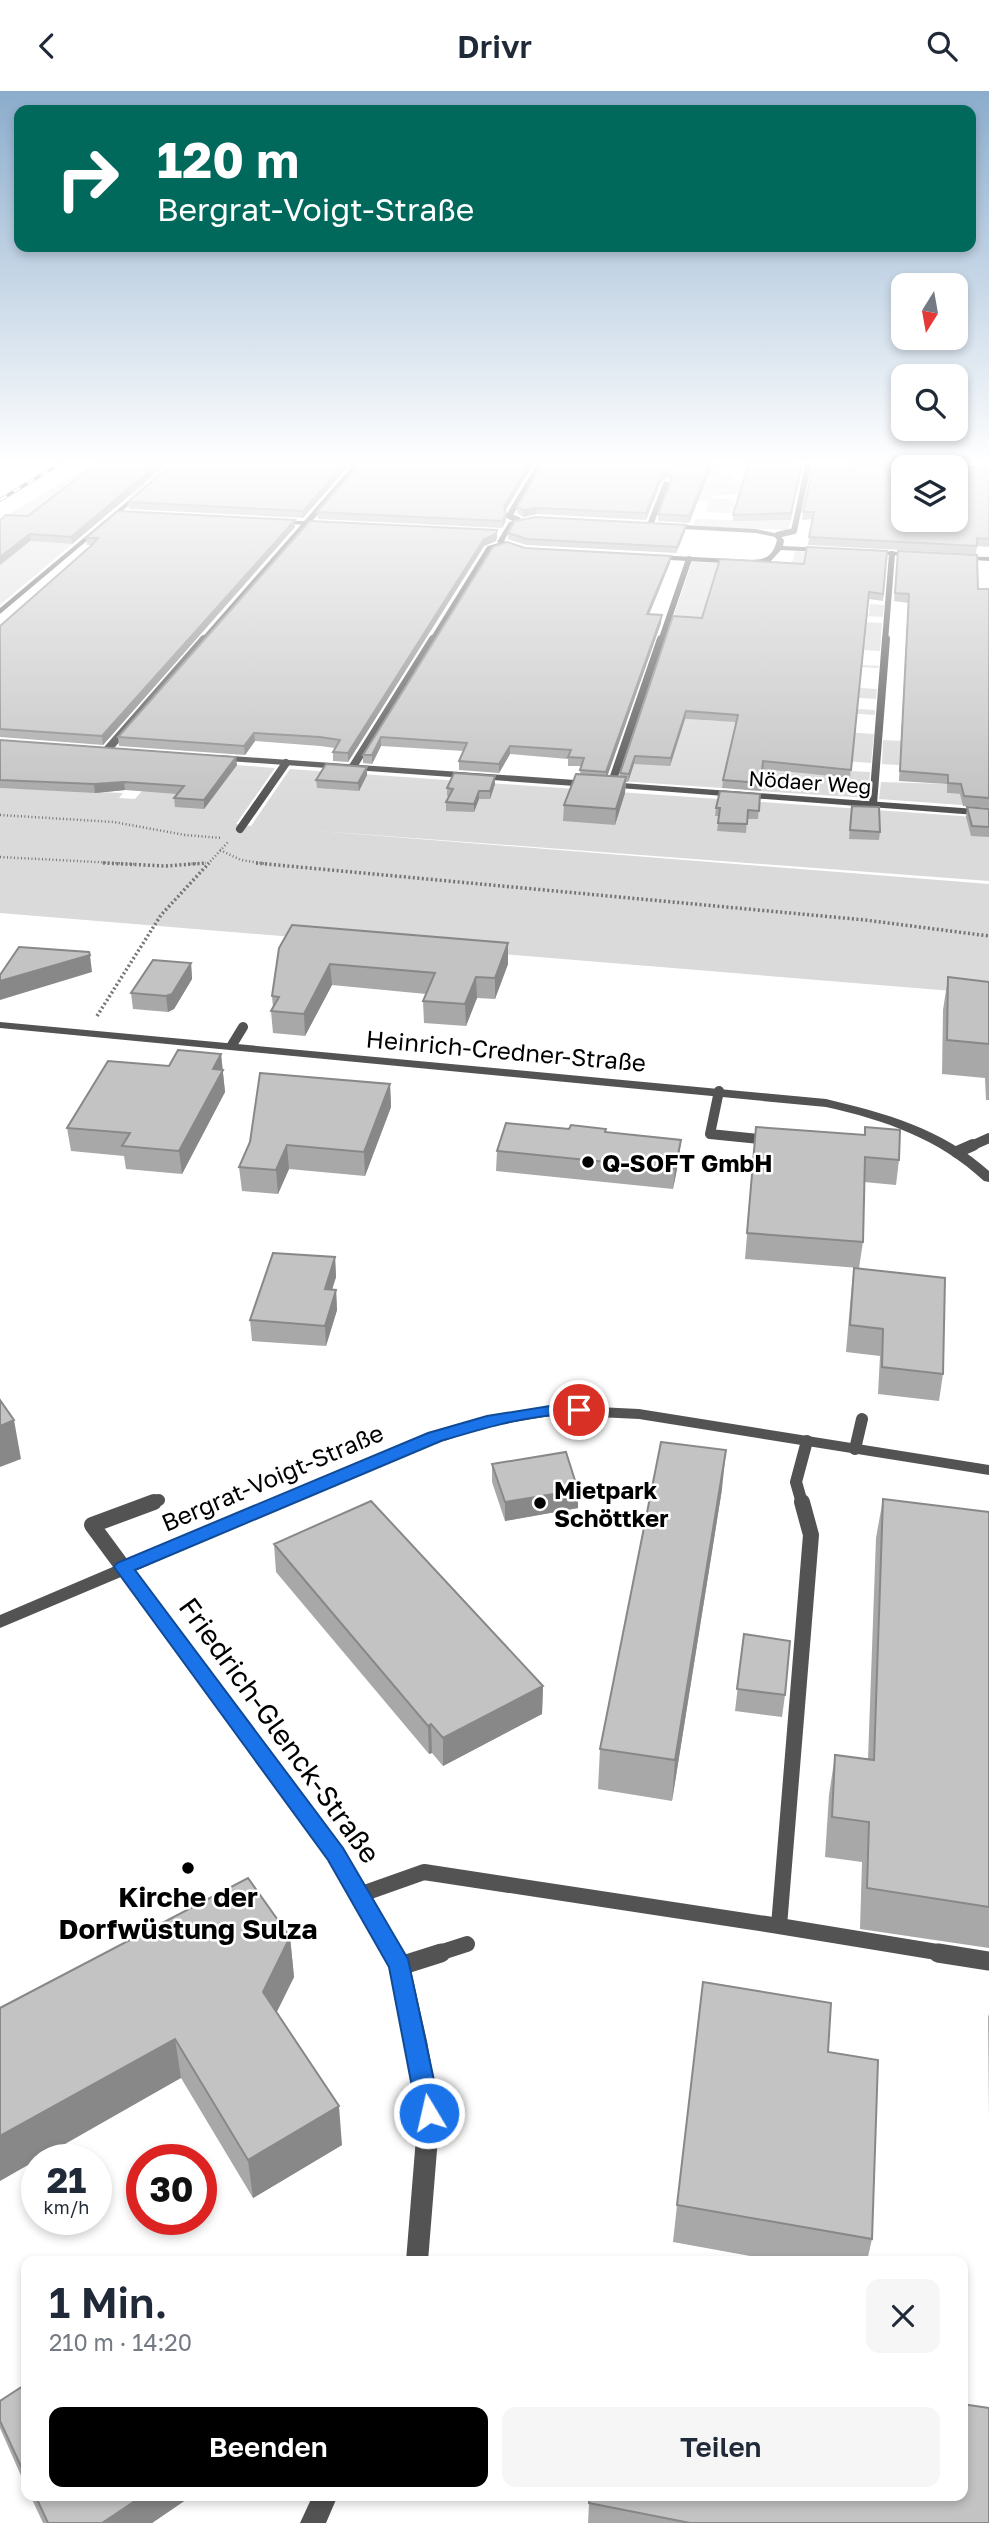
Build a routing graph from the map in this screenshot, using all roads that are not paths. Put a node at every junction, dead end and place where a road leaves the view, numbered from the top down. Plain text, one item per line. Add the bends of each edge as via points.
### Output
1 (42, 576) edge
2 (260, 576) edge
3 (472, 576) edge
4 (683, 576) edge
5 (890, 576) edge
6 (0, 612) edge
7 (93, 749) edge
8 (107, 750) junction
9 (121, 751) edge
10 (203, 757) edge
11 (286, 763) junction
12 (352, 768) junction
13 (611, 785) junction
14 (873, 804) junction
15 (989, 813) edge
16 (240, 829) dead end
17 (0, 1025) edge
18 (243, 1027) dead end
19 (232, 1045) junction
20 (719, 1091) junction
21 (989, 1138) edge
22 (776, 1141) edge
23 (957, 1152) junction
24 (989, 1178) edge
25 (862, 1419) dead end
26 (807, 1441) junction
27 (855, 1449) junction
28 (989, 1470) edge
29 (159, 1500) dead end
30 (123, 1567) junction
31 (0, 1622) edge
32 (359, 1895) junction
33 (779, 1926) junction
34 (467, 1944) dead end
35 (989, 1961) edge
36 (400, 1966) junction
37 (417, 2256) edge
38 (323, 2501) edge
39 (313, 2523) edge

1 - 6 street
2 - 8 lane
3 - 12 lane
4 - 13 lane
5 - 14 lane
7 - 8 street
8 - 9 street
10 - 11 street, Nödaer Weg
11 - 12 street, Nödaer Weg
11 - 16 lane
12 - 13 street, Nödaer Weg
13 - 14 street, Nödaer Weg
14 - 15 street, Nödaer Weg
17 - 19 street, Heinrich-Credner-Straße
18 - 19 lane
19 - 20 street, Heinrich-Credner-Straße
20 - 22 lane via 710,1134
20 - 23 street, Heinrich-Credner-Straße via 869,1112 912,1126
21 - 23 lane
23 - 24 street, Heinrich-Credner-Straße
25 - 27 lane
26 - 27 street, Bergrat-Voigt-Straße
26 - 30 street, Bergrat-Voigt-Straße via 601,1411 556,1410 487,1421 408,1447
26 - 33 lane via 796,1482 811,1535
27 - 28 street, Bergrat-Voigt-Straße
29 - 30 lane via 92,1525
30 - 31 street, Bergrat-Voigt-Straße
30 - 32 street, Friedrich-Glenck-Straße via 336,1854
32 - 33 lane via 424,1872
32 - 36 street, Friedrich-Glenck-Straße
33 - 35 lane
34 - 36 lane
36 - 37 street, Friedrich-Glenck-Straße via 429,2113
38 - 39 street

